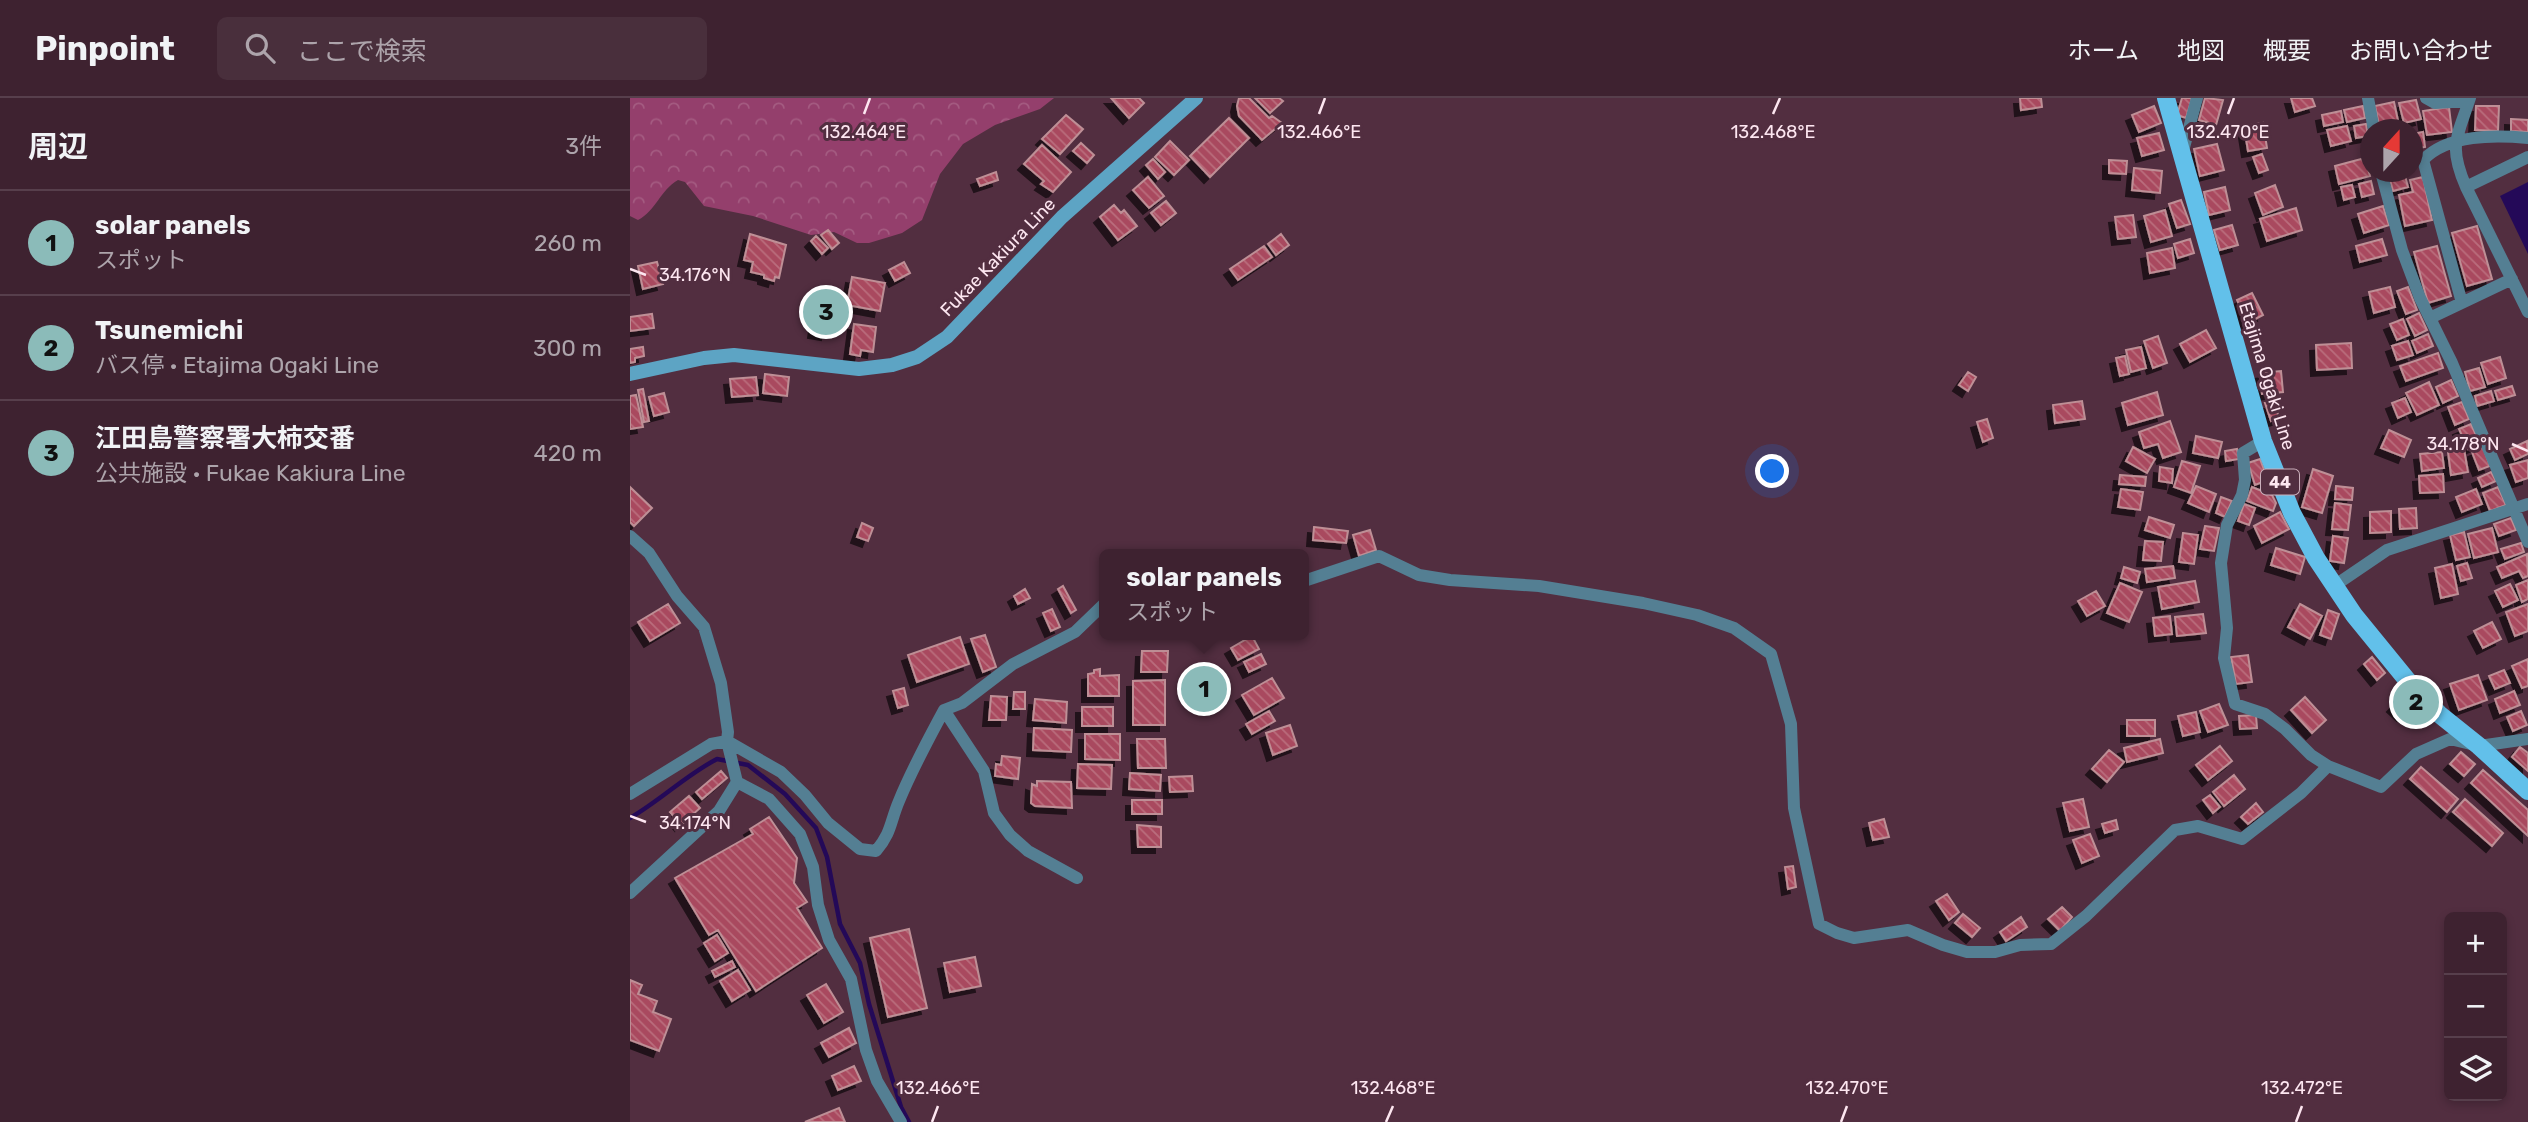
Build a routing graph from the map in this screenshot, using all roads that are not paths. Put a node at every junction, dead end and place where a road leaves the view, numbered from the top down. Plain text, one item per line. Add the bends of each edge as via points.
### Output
1 (1196, 98) edge
2 (2166, 98) edge
3 (2197, 98) edge
4 (2368, 98) edge
5 (2426, 98) edge
6 (2470, 100) edge
7 (2372, 119) edge
8 (2528, 138) edge
9 (2454, 142) junction
10 (2528, 157) edge
11 (2181, 159) junction
12 (2384, 182) edge
13 (2466, 187) junction
14 (2512, 279) junction
15 (2462, 303) junction
16 (2528, 312) edge
17 (2430, 318) junction
18 (630, 374) edge
19 (2263, 441) junction
20 (2528, 504) edge
21 (2514, 509) junction
22 (630, 536) edge
23 (2528, 542) edge
24 (1309, 580) edge
25 (2334, 586) junction
26 (1099, 609) edge
27 (944, 710) junction
28 (2528, 738) edge
29 (727, 741) junction
30 (2479, 746) junction
31 (2328, 766) junction
32 (737, 782) junction
33 (2528, 791) edge
34 (630, 794) edge
35 (1077, 878) dead end
36 (630, 893) edge
37 (901, 1122) edge

1 - 18 main road, Fukae Kakiura Line via 1062,217 947,337 917,357 859,369 734,355
2 - 11 main road, Etajima Ogaki Line / 44
3 - 11 street
4 - 7 street
5 - 6 street via 2435,103
6 - 9 street
8 - 9 street
9 - 13 street
9 - 15 street via 2423,160
10 - 13 street
11 - 19 main road, Etajima Ogaki Line / 44
12 - 17 street via 2402,250
13 - 14 street
14 - 15 street
14 - 16 street
15 - 17 street
17 - 21 street
19 - 25 main road, Etajima Ogaki Line / 44 via 2292,513
19 - 31 street via 2243,453 2242,495 2227,525 2221,563 2227,628 2224,658 2235,704 2265,714
20 - 21 street
21 - 23 street
21 - 25 street via 2387,550
22 - 29 street via 649,553 704,627 721,682
24 - 31 street via 1379,556 1419,575 1539,586 1643,603 1734,628 1771,654 1791,724 1794,808 1819,924 1854,938 1908,930 1967,952 2052,944 2175,830 2198,826 2242,839
25 - 30 main road, Etajima Ogaki Line / 44 via 2407,680 2438,714
26 - 27 street via 1075,632 1013,664 962,704
27 - 29 street via 911,773 887,838 876,851 860,849 828,823 781,772
27 - 35 street via 984,771 994,813 1010,835 1028,852
28 - 30 street
29 - 32 street
29 - 34 street via 711,744
30 - 31 street via 2450,739 2416,754 2381,786
30 - 33 main road, Etajima Ogaki Line / 44
32 - 36 street via 719,811
32 - 37 street via 769,799 800,834 813,867 817,905 829,940 851,979 866,1050

